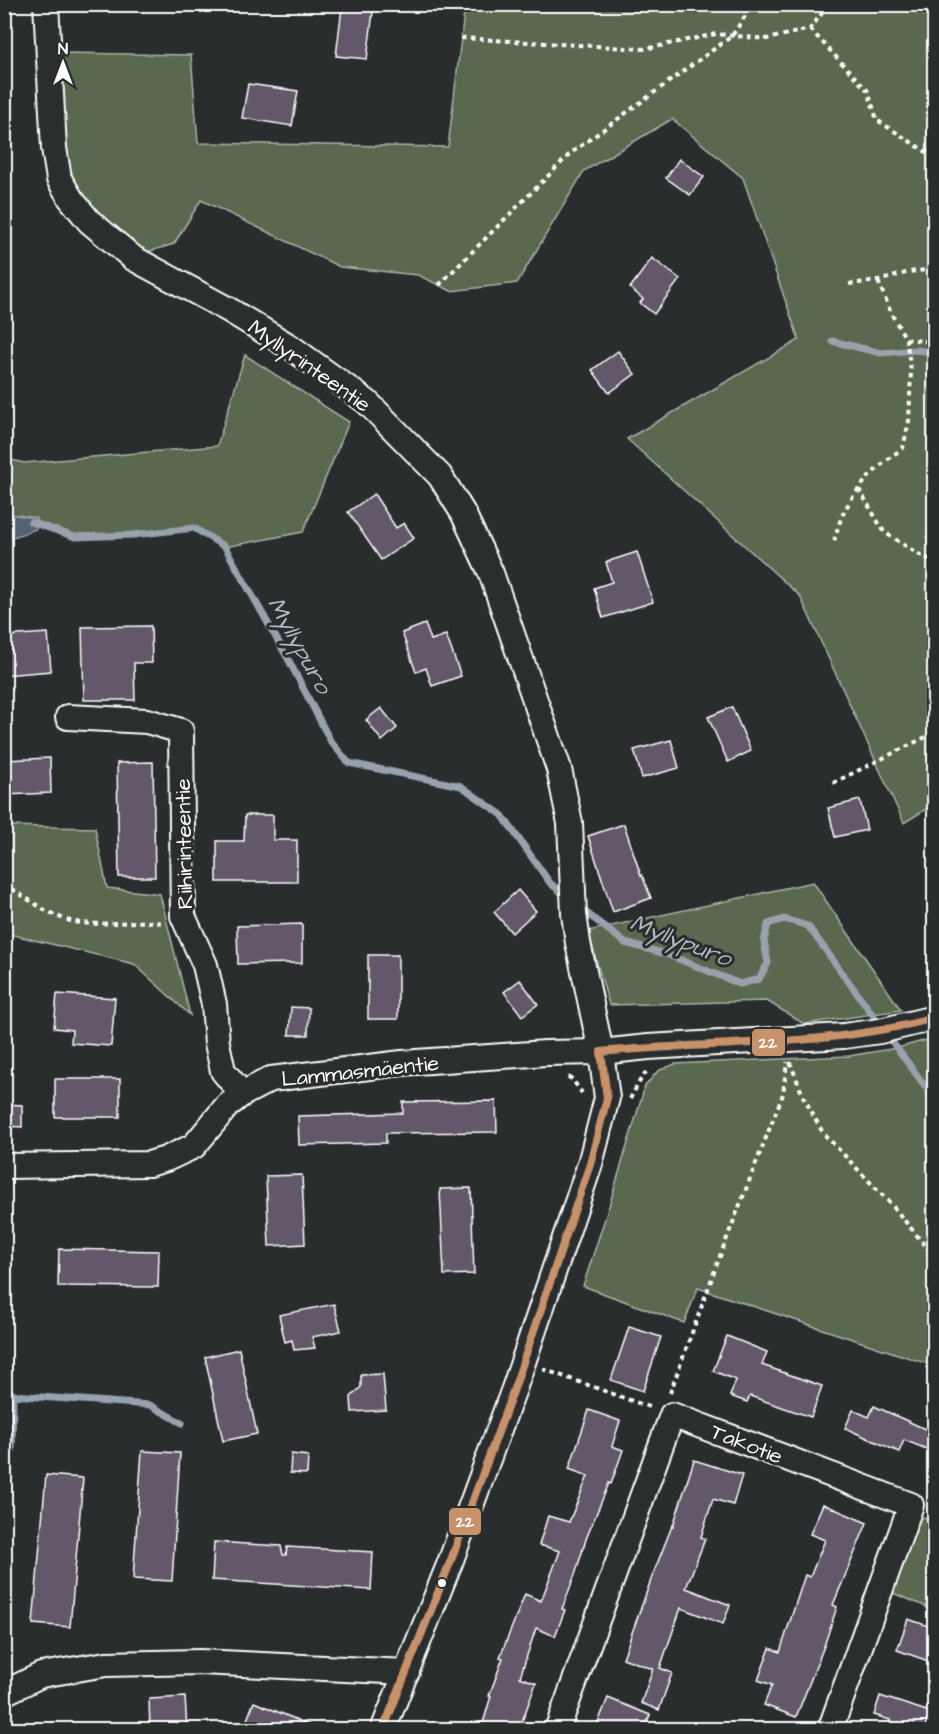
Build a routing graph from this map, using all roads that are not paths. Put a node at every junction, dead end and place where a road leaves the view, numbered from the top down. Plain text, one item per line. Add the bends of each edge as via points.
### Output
1 (46, 4) edge
2 (68, 717) dead end
3 (934, 1018) edge
4 (601, 1052) junction
5 (242, 1094) junction
6 (4, 1166) edge
7 (407, 1672) junction
8 (4, 1693) edge
9 (383, 1730) edge
10 (557, 1730) edge
11 (830, 1730) edge

1 - 4 street, Myllyrinteentie via 54,148 59,178 71,200 89,221 133,258 292,348 367,402 440,476 463,513 490,573 559,769 570,823 578,943
2 - 5 street, Riihirinteentie via 147,721 181,731 183,916 205,965 223,1071
3 - 4 street, Lammasmäentie via 843,1036
4 - 5 street, Lammasmäentie via 380,1066 271,1079
4 - 7 street via 607,1098 590,1164 515,1386
5 - 6 street, Lammasmäentie via 194,1146 166,1159 149,1164
7 - 8 street via 200,1662 106,1664 40,1675
7 - 9 street
10 - 11 street, Takotie via 672,1415 910,1504

